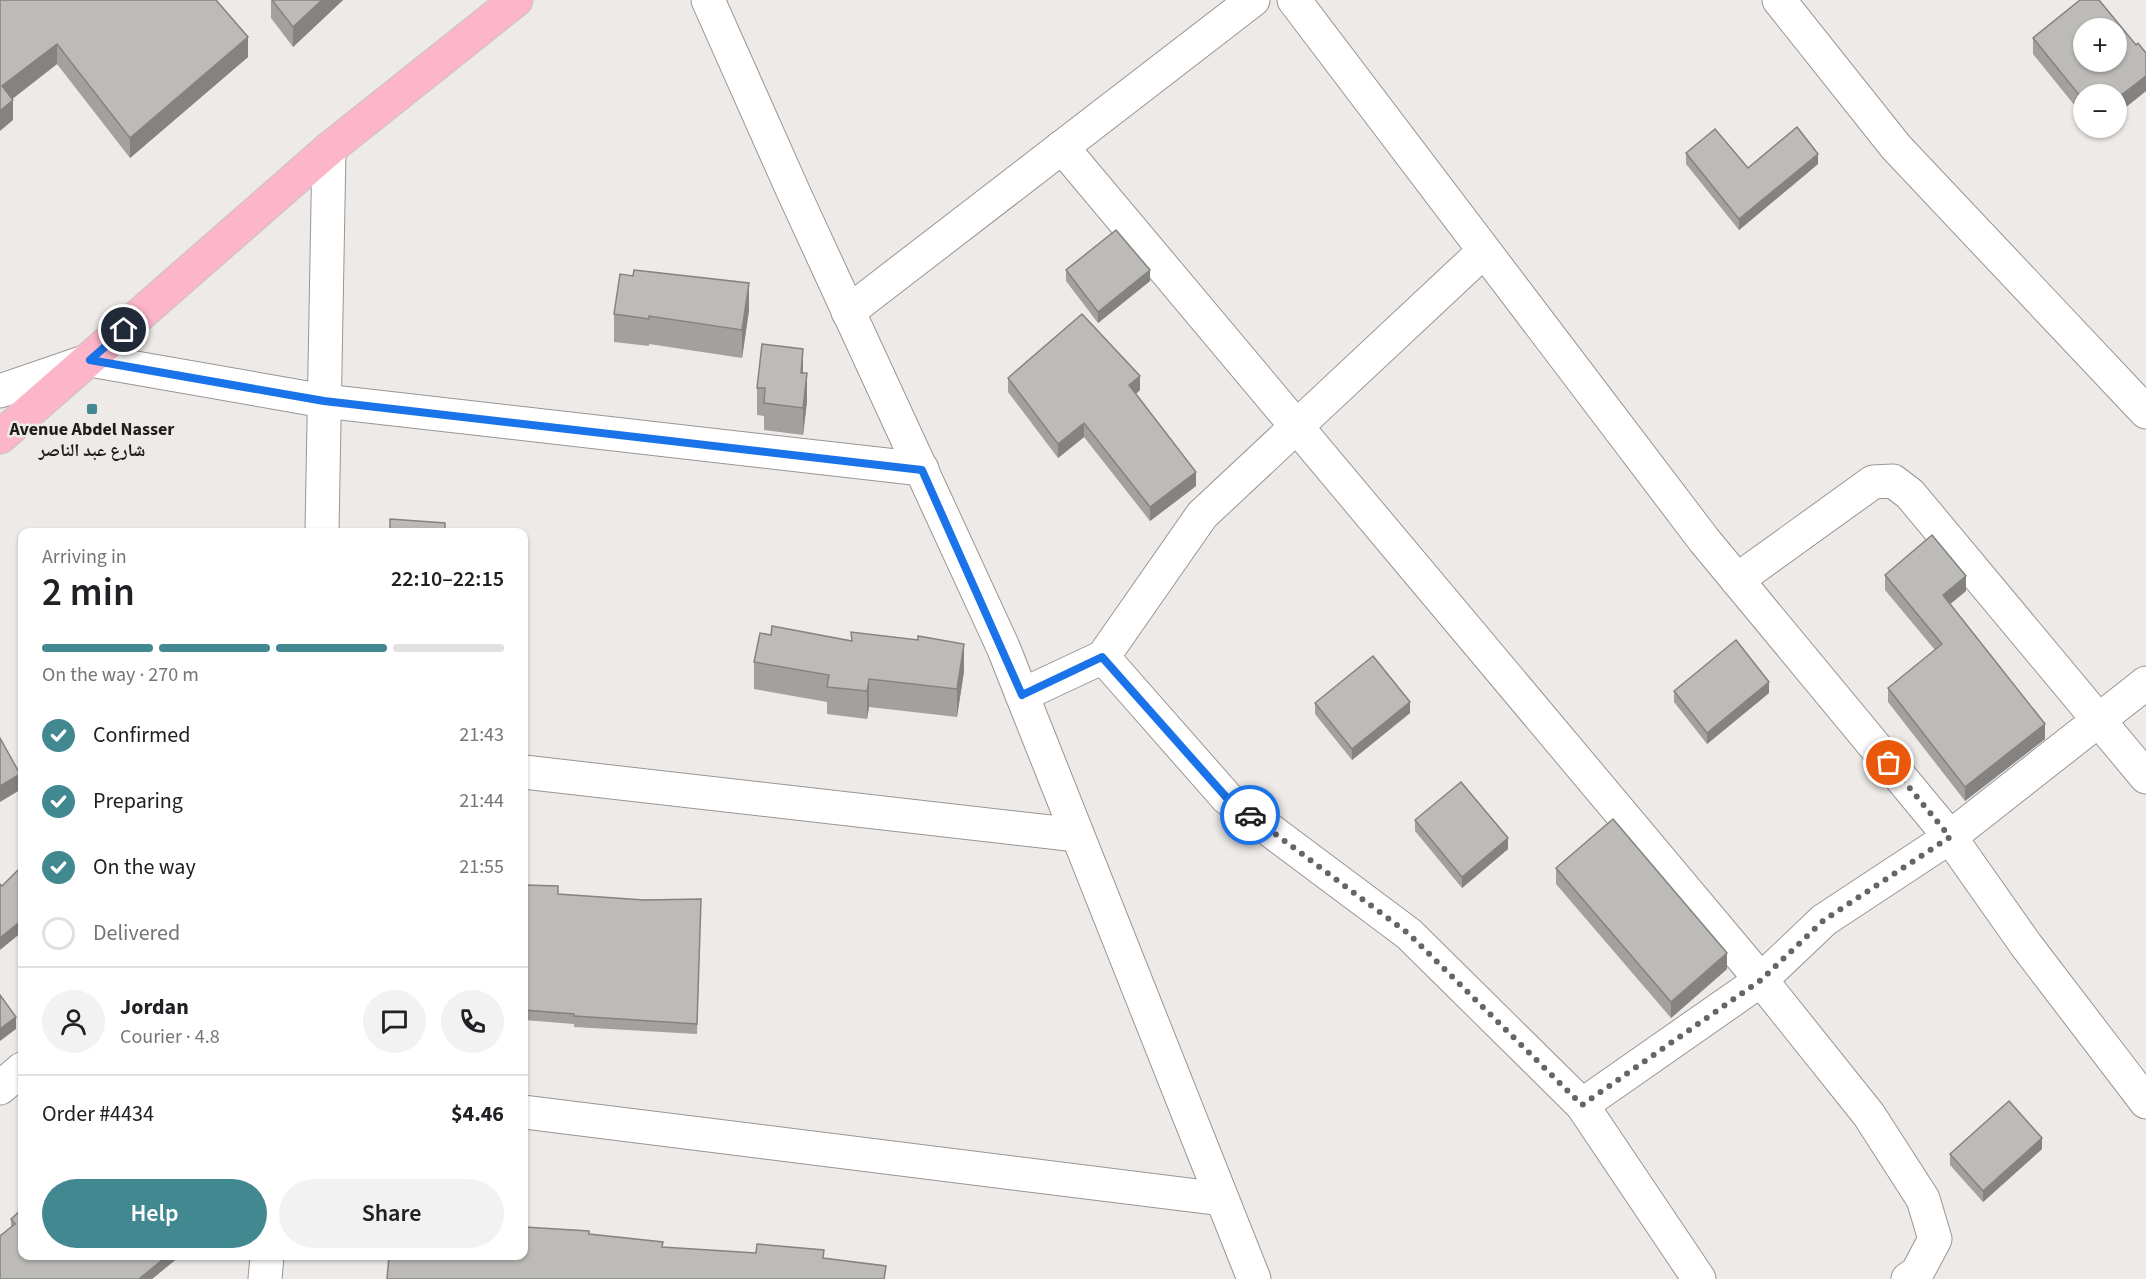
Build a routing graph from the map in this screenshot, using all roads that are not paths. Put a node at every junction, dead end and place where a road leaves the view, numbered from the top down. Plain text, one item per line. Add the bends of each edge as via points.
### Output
1 (516, 0) edge
2 (708, 0) edge
3 (1253, 0) edge
4 (1294, 0) edge
5 (1779, 0) edge
6 (1062, 147) junction
7 (329, 149) junction
8 (1483, 252) junction
9 (848, 312) junction
10 (90, 360) junction
11 (0, 391) edge
12 (324, 401) junction
13 (2146, 412) edge
14 (1297, 426) junction
15 (0, 436) edge
16 (922, 470) junction
17 (322, 528) edge
18 (1737, 580) junction
19 (1102, 657) junction
20 (2146, 683) edge
21 (1022, 695) junction
22 (2098, 719) junction
23 (528, 772) edge
24 (2146, 777) edge
25 (1077, 835) junction
26 (1950, 837) junction
27 (1761, 980) junction
28 (18, 1072) edge
29 (0, 1088) edge
30 (2146, 1101) edge
31 (1582, 1105) junction
32 (528, 1112) edge
33 (1222, 1199) junction
34 (267, 1260) edge
35 (265, 1279) edge
36 (1254, 1279) edge
37 (1699, 1279) edge
38 (1908, 1279) edge

1 - 7 main road
2 - 9 street
3 - 6 street
4 - 8 street
5 - 13 street via 1896,147
6 - 9 street
6 - 14 street
7 - 10 main road
7 - 12 street
8 - 14 street
8 - 18 street
9 - 16 street
10 - 11 street
10 - 12 street
10 - 15 main road
12 - 16 street
12 - 17 street
14 - 19 street via 1202,515
14 - 27 street
16 - 21 street
18 - 22 street via 1873,482 1893,481 1910,494
18 - 26 street
19 - 21 street
19 - 31 street via 1227,798 1409,934
20 - 22 street
21 - 25 street
22 - 24 street
22 - 26 street
23 - 25 street
25 - 33 street
26 - 27 street via 1824,920
26 - 30 street via 2026,945
27 - 31 street
27 - 38 street via 1869,1115 1923,1199 1935,1239 1917,1273
28 - 29 street
31 - 37 street
32 - 33 street
33 - 36 street
34 - 35 street

